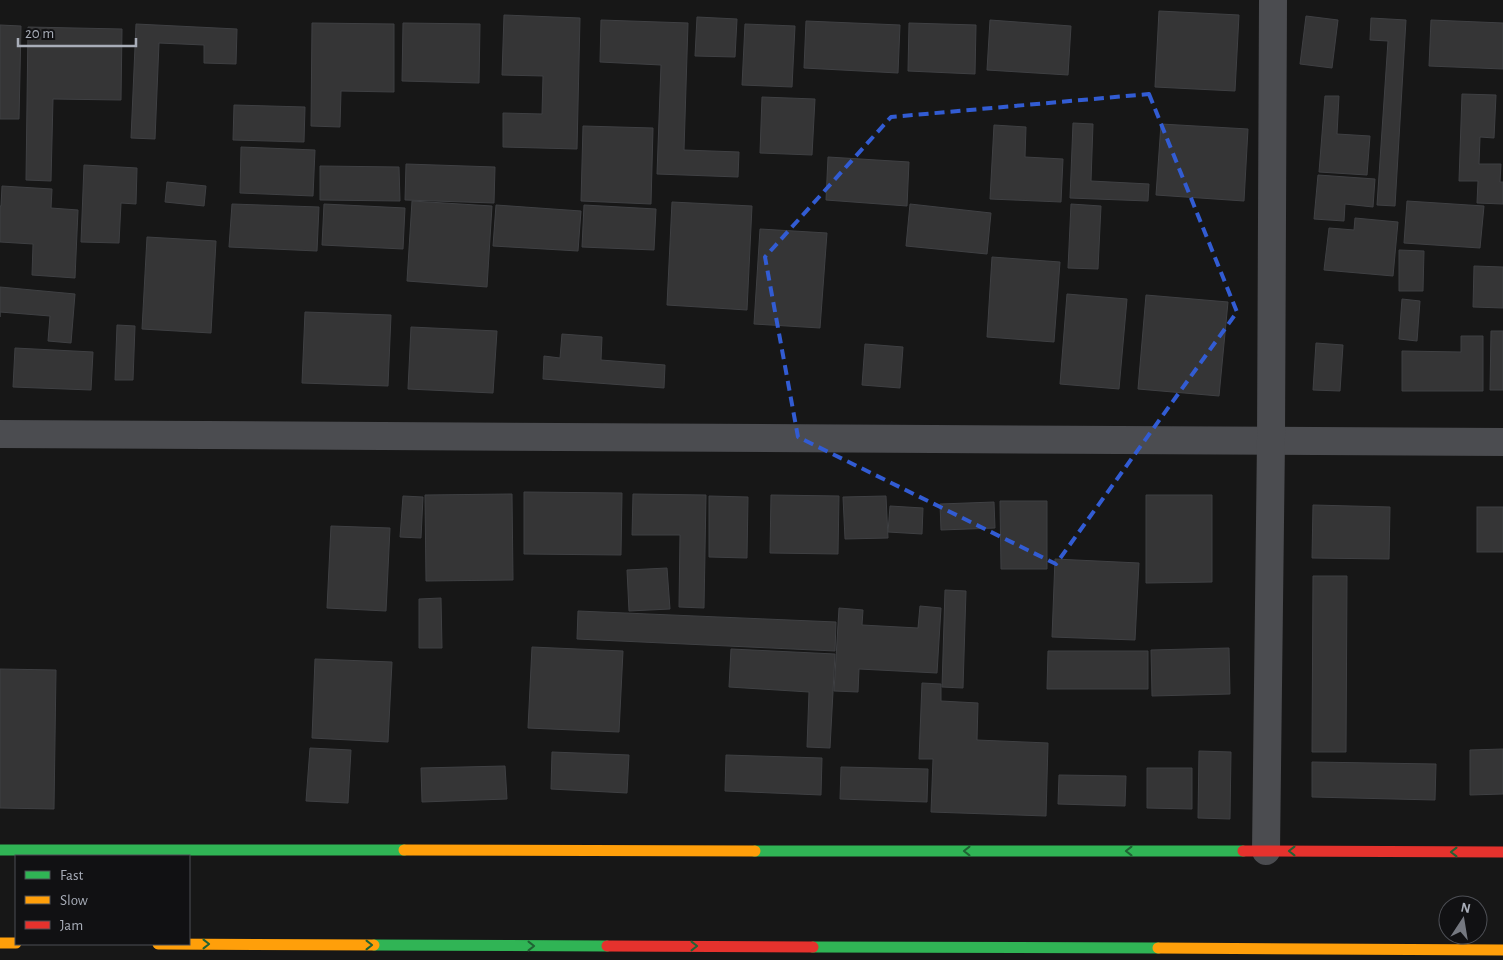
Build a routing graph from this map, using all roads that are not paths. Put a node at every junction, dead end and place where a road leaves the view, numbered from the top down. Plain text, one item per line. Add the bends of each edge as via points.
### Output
1 (1273, 0) edge
2 (0, 434) edge
3 (1271, 440) junction
4 (1503, 442) edge
5 (0, 850) edge
6 (1266, 851) junction
7 (1503, 852) edge
8 (0, 943) edge
9 (15, 943) edge
10 (190, 944) edge
11 (1503, 950) edge
12 (940, 954) edge

1 - 3 street
2 - 3 street
3 - 4 street
3 - 6 street
6 -> 5 main road
7 -> 6 main road
8 - 9 main road
10 -> 12 main road
11 - 12 main road

